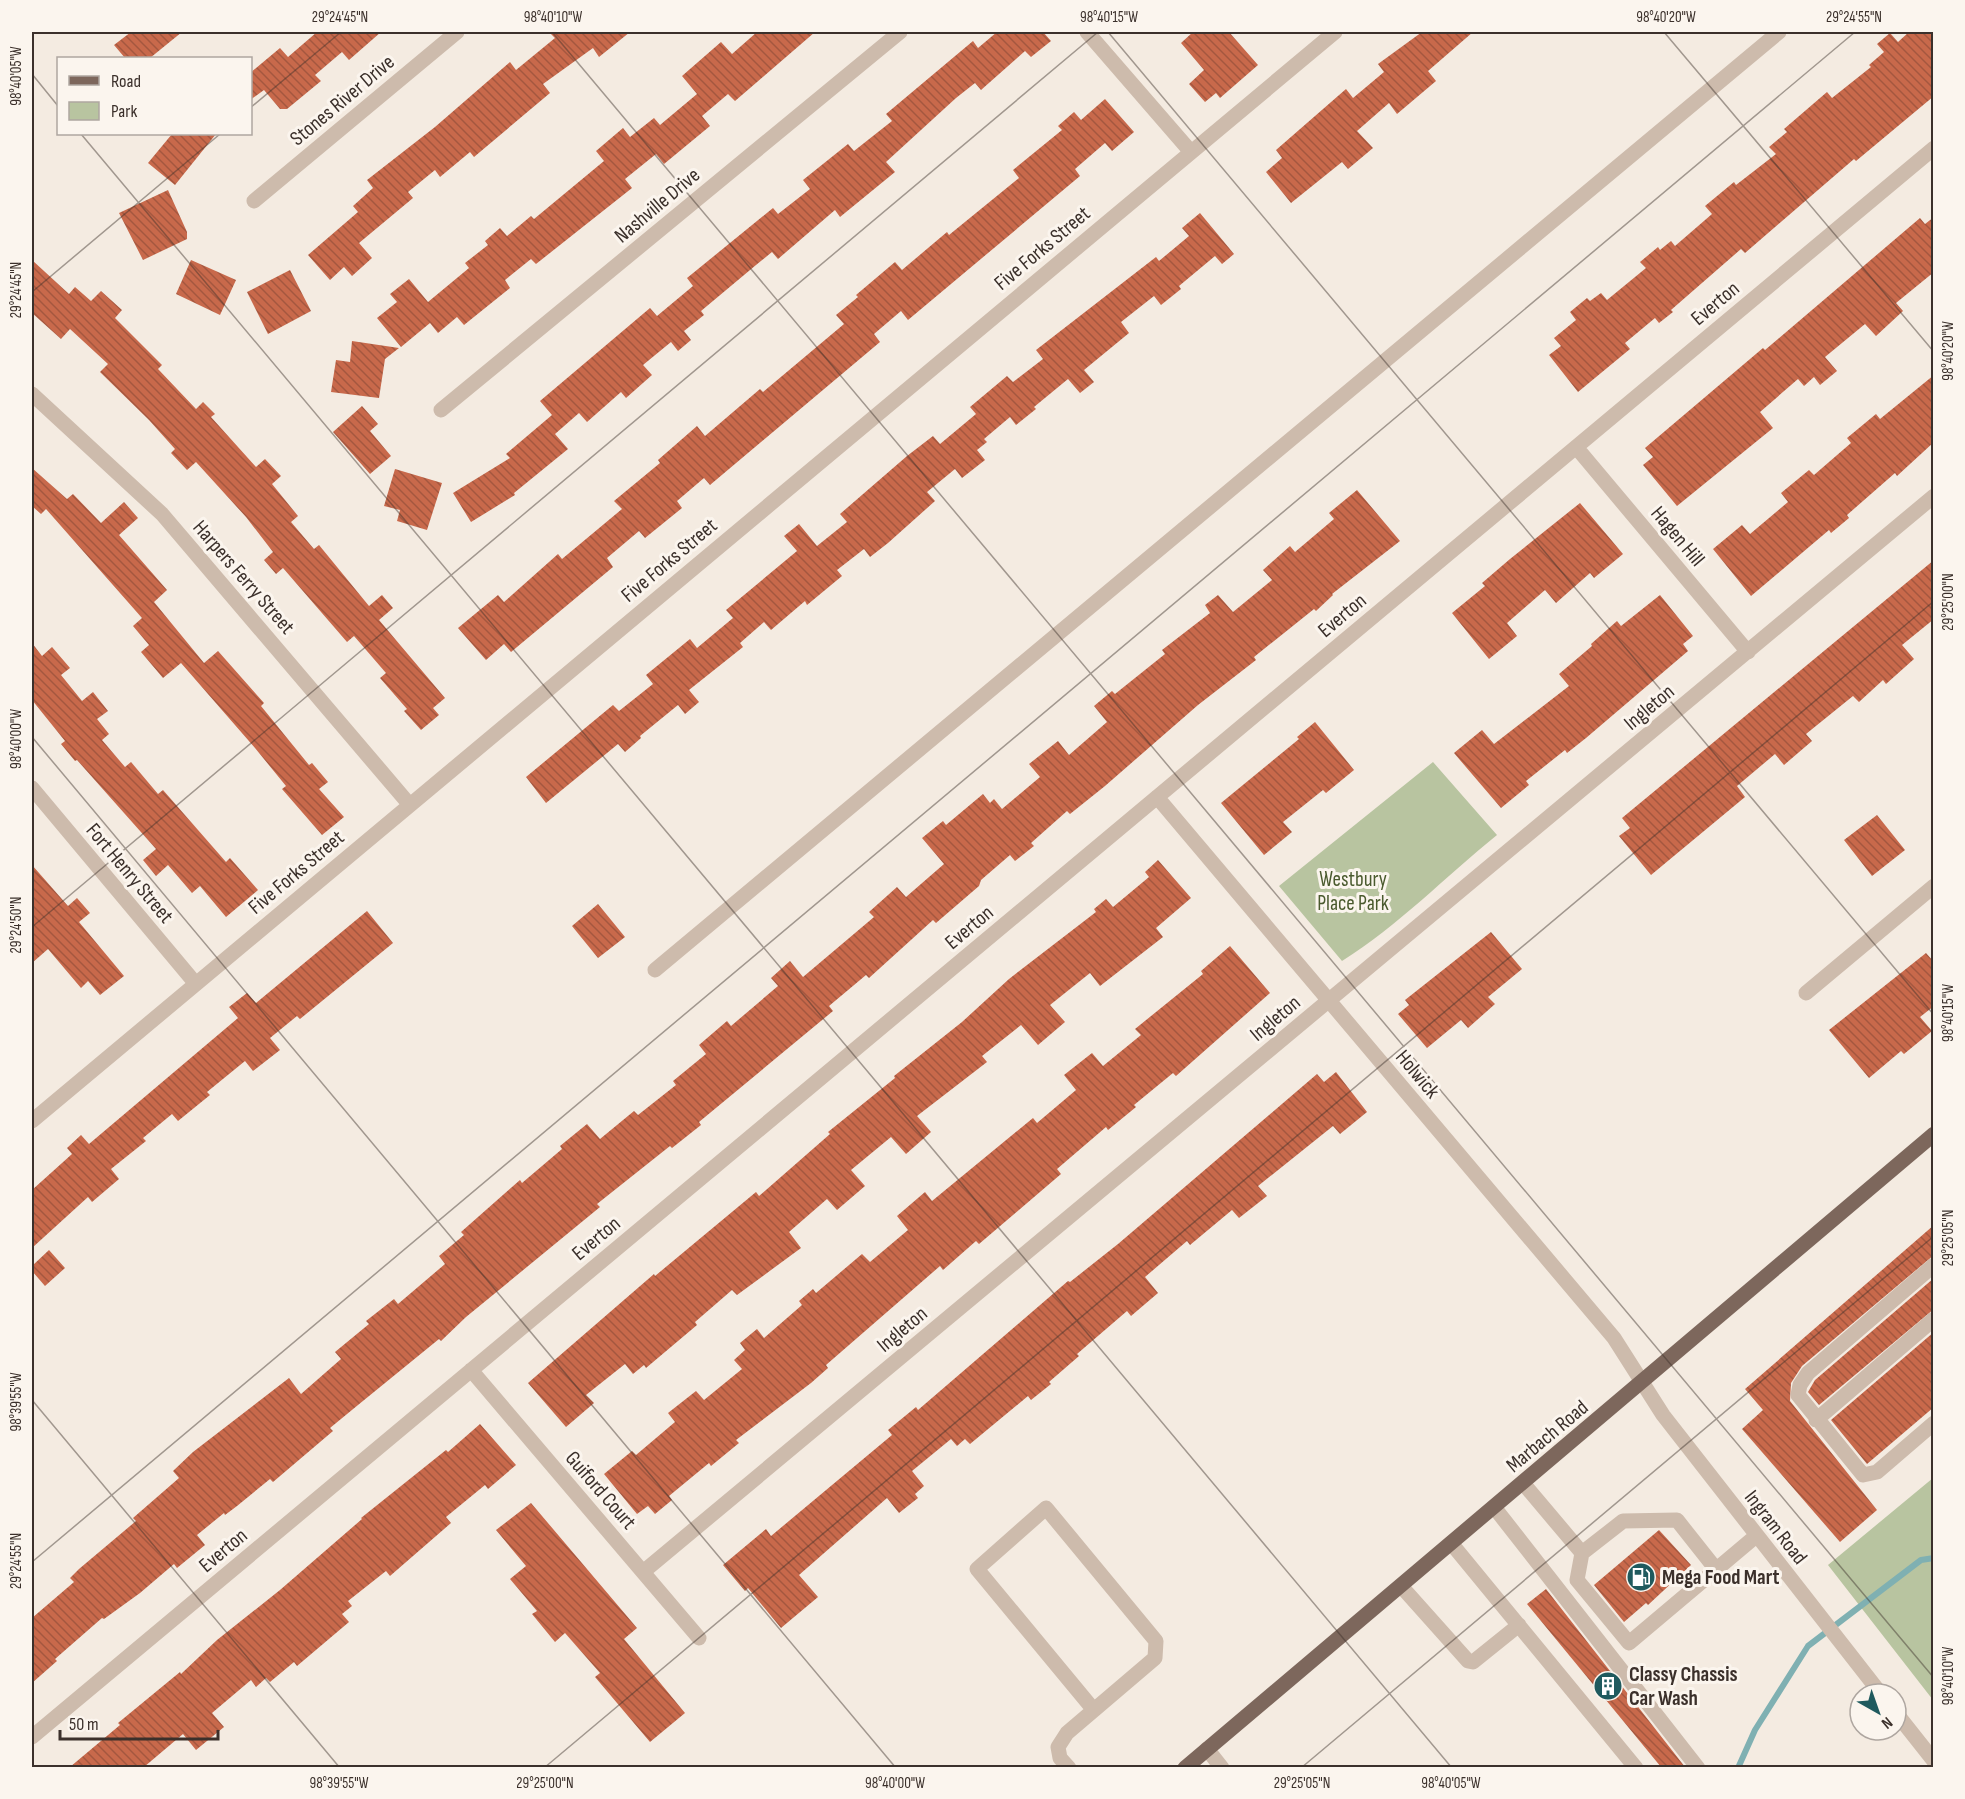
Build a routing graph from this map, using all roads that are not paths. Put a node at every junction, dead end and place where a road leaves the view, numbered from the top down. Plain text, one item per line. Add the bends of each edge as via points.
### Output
1 (457, 32) edge
2 (900, 32) edge
3 (1087, 32) edge
4 (1335, 32) edge
5 (1779, 32) edge
6 (1934, 148) edge
7 (1191, 152) junction
8 (254, 201) dead end
9 (32, 394) edge
10 (441, 410) dead end
11 (1576, 447) junction
12 (1934, 496) edge
13 (1748, 652) junction
14 (32, 788) edge
15 (1157, 797) junction
16 (410, 804) junction
17 (1934, 886) edge
18 (655, 970) dead end
19 (196, 984) junction
20 (1806, 993) dead end
21 (1329, 1001) junction
22 (32, 1121) edge
23 (1934, 1134) edge
24 (1934, 1265) edge
25 (1934, 1319) edge
26 (471, 1371) junction
27 (1642, 1382) junction
28 (1816, 1420) junction
29 (1934, 1423) edge
30 (1523, 1483) junction
31 (1494, 1507) junction
32 (1756, 1536) junction
33 (1451, 1543) junction
34 (1582, 1553) junction
35 (1715, 1568) junction
36 (643, 1572) junction
37 (1577, 1580) junction
38 (1401, 1586) junction
39 (1562, 1592) junction
40 (1519, 1625) junction
41 (699, 1638) dead end
42 (1871, 1682) edge
43 (1093, 1708) junction
44 (1908, 1728) edge
45 (32, 1737) edge
46 (1207, 1749) junction
47 (1934, 1761) edge
48 (1069, 1767) edge
49 (1185, 1767) edge
50 (1222, 1767) edge
51 (1636, 1767) edge
52 (1698, 1767) edge

1 - 8 street, Stones River Drive
2 - 10 street, Nashville Drive
3 - 7 street
4 - 7 street, Five Forks Street
5 - 18 street
6 - 11 street, Everton
7 - 16 street, Five Forks Street
9 - 16 street, Harpers Ferry Street via 162,514
11 - 13 street, Hagen Hill
11 - 15 street, Everton
12 - 13 street, Ingleton
13 - 21 street, Ingleton
14 - 19 street, Fort Henry Street
15 - 21 street, Holwick
15 - 26 street, Everton
16 - 19 street, Five Forks Street
17 - 20 street
19 - 22 street, Five Forks Street
21 - 27 street, Holwick via 1614,1338
21 - 36 street, Ingleton
23 - 27 main road, Marbach Road
24 - 28 street via 1808,1373 1798,1395
25 - 28 street
26 - 36 street, Guiford Court
26 - 45 street, Everton
27 - 30 main road, Marbach Road
27 - 32 street, Ingram Road via 1663,1416
28 - 29 street via 1863,1475 1878,1472
30 - 31 main road, Marbach Road
30 - 34 street
31 - 33 main road, Marbach Road
31 - 39 street
32 - 35 street
32 - 42 street, Ingram Road
33 - 38 main road, Marbach Road
33 - 40 street
34 - 35 street via 1623,1521 1677,1520
34 - 37 street
35 - 37 street via 1629,1643
36 - 41 street, Guiford Court
37 - 39 street
38 - 40 street via 1468,1661 1473,1662
38 - 46 main road, Marbach Road
39 - 52 street
40 - 51 street
43 - 43 street via 1155,1658 1156,1641 1046,1508 977,1569
43 - 48 street via 1058,1747 1060,1758
44 - 47 street
46 - 49 main road, Marbach Road
46 - 50 street

